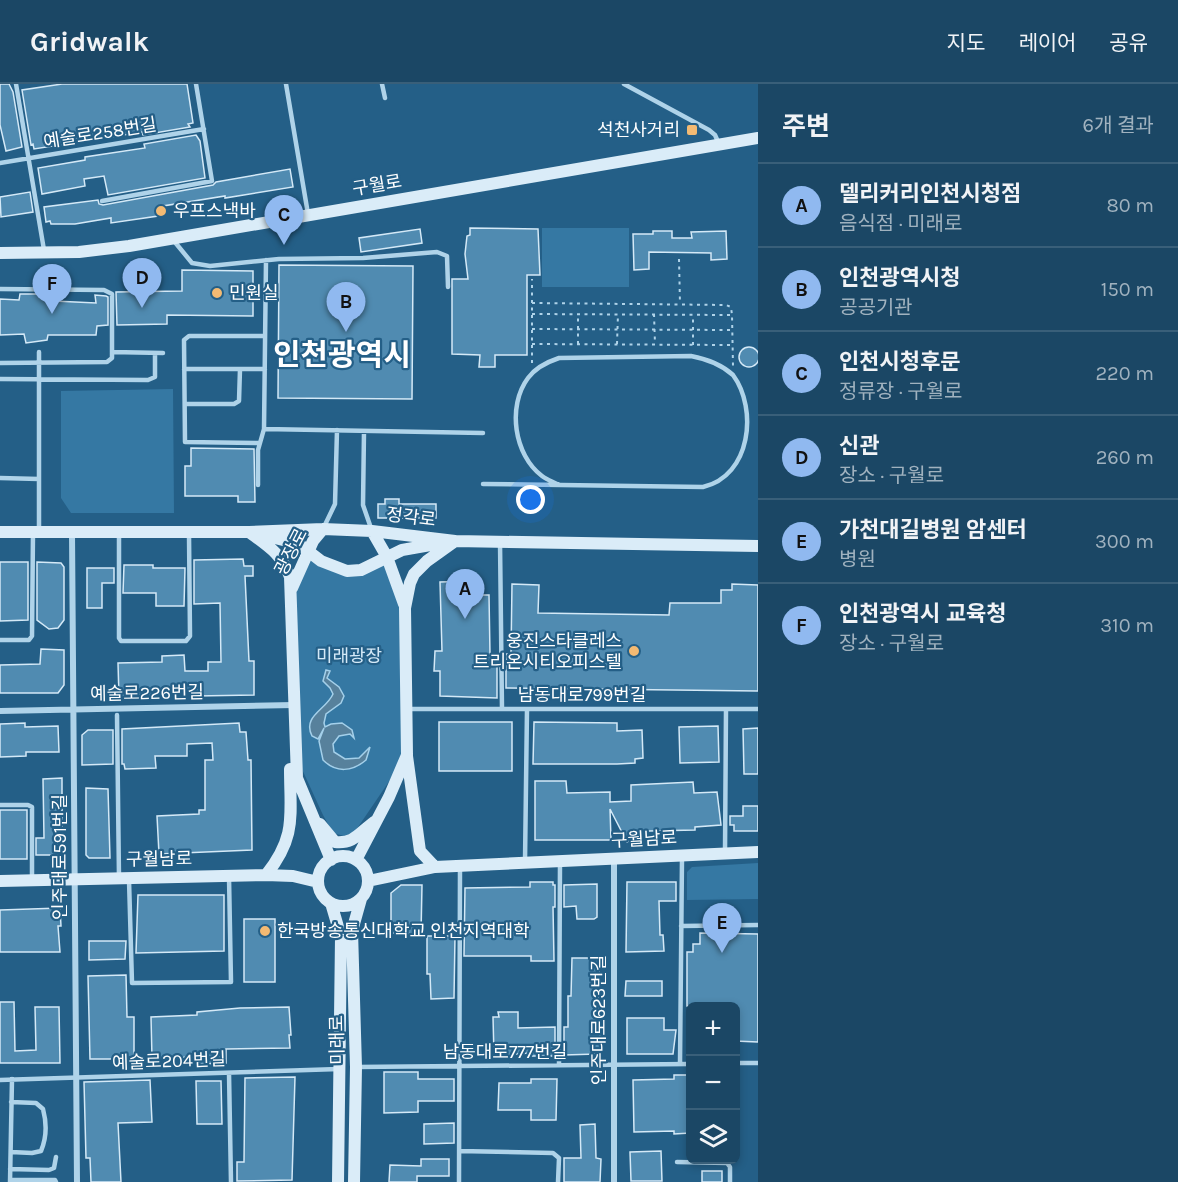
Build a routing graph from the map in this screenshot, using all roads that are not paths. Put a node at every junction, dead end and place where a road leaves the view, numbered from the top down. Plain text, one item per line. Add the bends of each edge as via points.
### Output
1 (16, 84) edge
2 (196, 84) edge
3 (286, 84) edge
4 (382, 84) edge
5 (624, 84) edge
6 (384, 98) dead end
7 (204, 129) junction
8 (758, 138) edge
9 (720, 145) junction
10 (29, 158) junction
11 (0, 163) edge
12 (102, 201) dead end
13 (308, 216) junction
14 (172, 239) junction
15 (0, 253) edge
16 (44, 253) junction
17 (266, 260) junction
18 (448, 286) dead end
19 (0, 289) edge
20 (265, 336) junction
21 (39, 352) dead end
22 (112, 352) junction
23 (155, 353) junction
24 (163, 353) dead end
25 (39, 362) junction
26 (0, 363) edge
27 (184, 369) junction
28 (240, 369) junction
29 (265, 369) junction
30 (39, 378) junction
31 (0, 379) edge
32 (184, 404) junction
33 (264, 429) junction
34 (337, 430) junction
35 (364, 431) junction
36 (483, 433) dead end
37 (260, 443) junction
38 (0, 478) edge
39 (39, 479) junction
40 (483, 484) dead end
41 (258, 485) dead end
42 (559, 485) junction
43 (324, 529) junction
44 (372, 531) junction
45 (0, 532) edge
46 (36, 532) junction
47 (72, 532) junction
48 (119, 532) junction
49 (189, 532) junction
50 (249, 532) junction
51 (455, 541) junction
52 (500, 542) junction
53 (758, 546) edge
54 (309, 550) junction
55 (387, 557) junction
56 (291, 592) junction
57 (405, 608) junction
58 (0, 640) edge
59 (294, 705) junction
60 (405, 709) junction
61 (502, 709) junction
62 (527, 709) junction
63 (726, 709) junction
64 (758, 709) edge
65 (73, 710) junction
66 (0, 711) edge
67 (117, 715) dead end
68 (295, 754) junction
69 (407, 755) junction
70 (0, 805) edge
71 (312, 815) junction
72 (378, 820) junction
73 (758, 852) edge
74 (725, 854) junction
75 (682, 855) junction
76 (614, 859) junction
77 (331, 860) junction
78 (356, 860) junction
79 (560, 861) junction
80 (525, 863) junction
81 (460, 866) junction
82 (435, 867) junction
83 (266, 875) junction
84 (229, 876) junction
85 (124, 878) junction
86 (75, 879) junction
87 (0, 880) edge
88 (32, 880) junction
89 (368, 881) junction
90 (318, 882) junction
91 (361, 899) junction
92 (331, 903) junction
93 (681, 926) junction
94 (758, 926) edge
95 (740, 1063) edge
96 (758, 1063) edge
97 (680, 1064) junction
98 (686, 1064) edge
99 (460, 1065) junction
100 (559, 1065) junction
101 (614, 1065) junction
102 (356, 1067) junction
103 (339, 1070) junction
104 (229, 1073) junction
105 (76, 1077) junction
106 (12, 1079) junction
107 (0, 1080) edge
108 (11, 1102) junction
109 (459, 1151) junction
110 (10, 1152) junction
111 (56, 1157) dead end
112 (677, 1161) dead end
113 (10, 1169) junction
114 (10, 1181) edge
115 (56, 1182) edge
116 (77, 1182) edge
117 (231, 1182) edge
118 (338, 1182) edge
119 (354, 1182) edge
120 (459, 1182) edge
121 (558, 1182) edge
122 (614, 1182) edge
123 (730, 1182) edge

1 - 10 lane
2 - 7 lane
3 - 13 lane
4 - 6 lane
5 - 9 lane via 709,130
7 - 10 lane, 예술로258번길
7 - 12 lane via 212,181
8 - 9 street, 구월로
9 - 13 street, 구월로
10 - 11 lane, 예술로258번길
10 - 16 lane
13 - 14 street, 구월로
14 - 16 street, 구월로 via 104,250
14 - 17 lane via 192,263 210,266
15 - 16 street, 구월로
17 - 18 lane via 437,252 447,256
17 - 20 lane
19 - 22 lane via 104,290 112,294
20 - 27 lane via 189,336 184,340
20 - 29 lane
21 - 25 lane
22 - 23 lane
22 - 25 lane via 107,362
23 - 24 lane
23 - 30 lane via 155,377 148,380
25 - 26 lane
25 - 30 lane
27 - 28 lane
27 - 32 lane
28 - 29 lane
28 - 32 lane via 239,401
29 - 33 lane
30 - 31 lane
30 - 39 lane
32 - 37 lane via 185,442
33 - 34 lane
33 - 37 lane
34 - 35 lane
34 - 43 lane via 335,504
35 - 36 lane
35 - 44 lane via 363,505
37 - 41 lane
38 - 39 lane
39 - 46 lane
40 - 42 lane
42 - 42 lane via 703,487 724,478 743,459 748,447 751,411 743,387 718,364 691,356 559,358 539,367 522,387 517,403 519,441 532,466
43 - 44 street, 정각로
43 - 50 street, 정각로
43 - 54 street, 광장로
44 - 51 street, 정각로
44 - 55 street
45 - 46 street, 정각로
46 - 47 street, 정각로
46 - 58 lane via 32,636 30,640
47 - 48 street, 정각로
47 - 65 street, 인주대로591번길
48 - 49 street, 정각로
48 - 49 lane via 122,640 186,640 190,636
49 - 50 street, 정각로
50 - 54 street, 정각로 via 280,538
50 - 56 street via 286,564
51 - 52 street
51 - 55 street, 정각로 via 402,550
51 - 57 street via 414,574
52 - 53 street
52 - 61 lane
54 - 55 street, 정각로 via 321,561 347,571 361,570
54 - 56 street, 광장로
55 - 57 street
56 - 59 street
57 - 60 street
59 - 65 street, 예술로226번길
59 - 68 street
60 - 61 lane, 남동대로799번길
60 - 69 street
61 - 62 lane, 남동대로799번길
62 - 63 lane, 남동대로799번길
62 - 80 lane
63 - 64 lane, 남동대로799번길
63 - 74 lane
65 - 66 street, 예술로226번길
65 - 86 street, 인주대로591번길
67 - 85 lane
68 - 71 street via 297,778
68 - 83 street via 290,765 290,832 280,857
69 - 72 street
69 - 82 street via 420,851
70 - 88 lane via 32,807
71 - 72 street via 335,842 344,843
71 - 77 street
72 - 78 street
73 - 74 street, 구월남로
74 - 75 street, 구월남로
75 - 76 street, 구월남로
75 - 93 lane
76 - 79 street, 구월남로
76 - 101 street, 인주대로623번길
77 - 78 street
77 - 90 street via 322,869
78 - 89 street via 365,869
79 - 80 street, 구월남로
79 - 100 lane
80 - 81 street, 구월남로
81 - 82 street, 구월남로
81 - 99 lane
82 - 89 street, 구월남로
83 - 84 street, 구월남로
83 - 90 street, 구월남로
84 - 85 street, 구월남로
84 - 85 lane via 231,982 132,983
85 - 86 street, 구월남로
86 - 88 street, 구월남로
86 - 105 street, 인주대로591번길
87 - 88 street, 구월남로
89 - 91 street
90 - 92 street
91 - 92 street via 343,906
91 - 102 street, 미래로 via 352,931
92 - 103 street, 미래로 via 341,937
93 - 94 lane
93 - 97 lane
95 - 96 lane
97 - 98 lane, 남동대로777번길
97 - 101 lane, 남동대로777번길
99 - 100 lane, 남동대로777번길
99 - 102 lane, 남동대로777번길
99 - 109 lane
100 - 101 lane, 남동대로777번길
101 - 122 street, 인주대로623번길
102 - 119 street, 미래로
103 - 104 lane, 예술로204번길
103 - 118 street, 미래로
104 - 105 lane, 예술로204번길
104 - 117 lane
105 - 106 lane, 예술로204번길
105 - 116 street, 인주대로591번길
106 - 107 lane, 예술로204번길
106 - 108 lane
108 - 110 lane
108 - 110 lane via 36,1103 43,1109 46,1140 41,1150
109 - 120 lane
109 - 121 lane via 553,1153 559,1158
110 - 113 lane
111 - 113 lane via 54,1168 49,1170
112 - 123 lane via 727,1163
113 - 114 lane
114 - 115 lane

